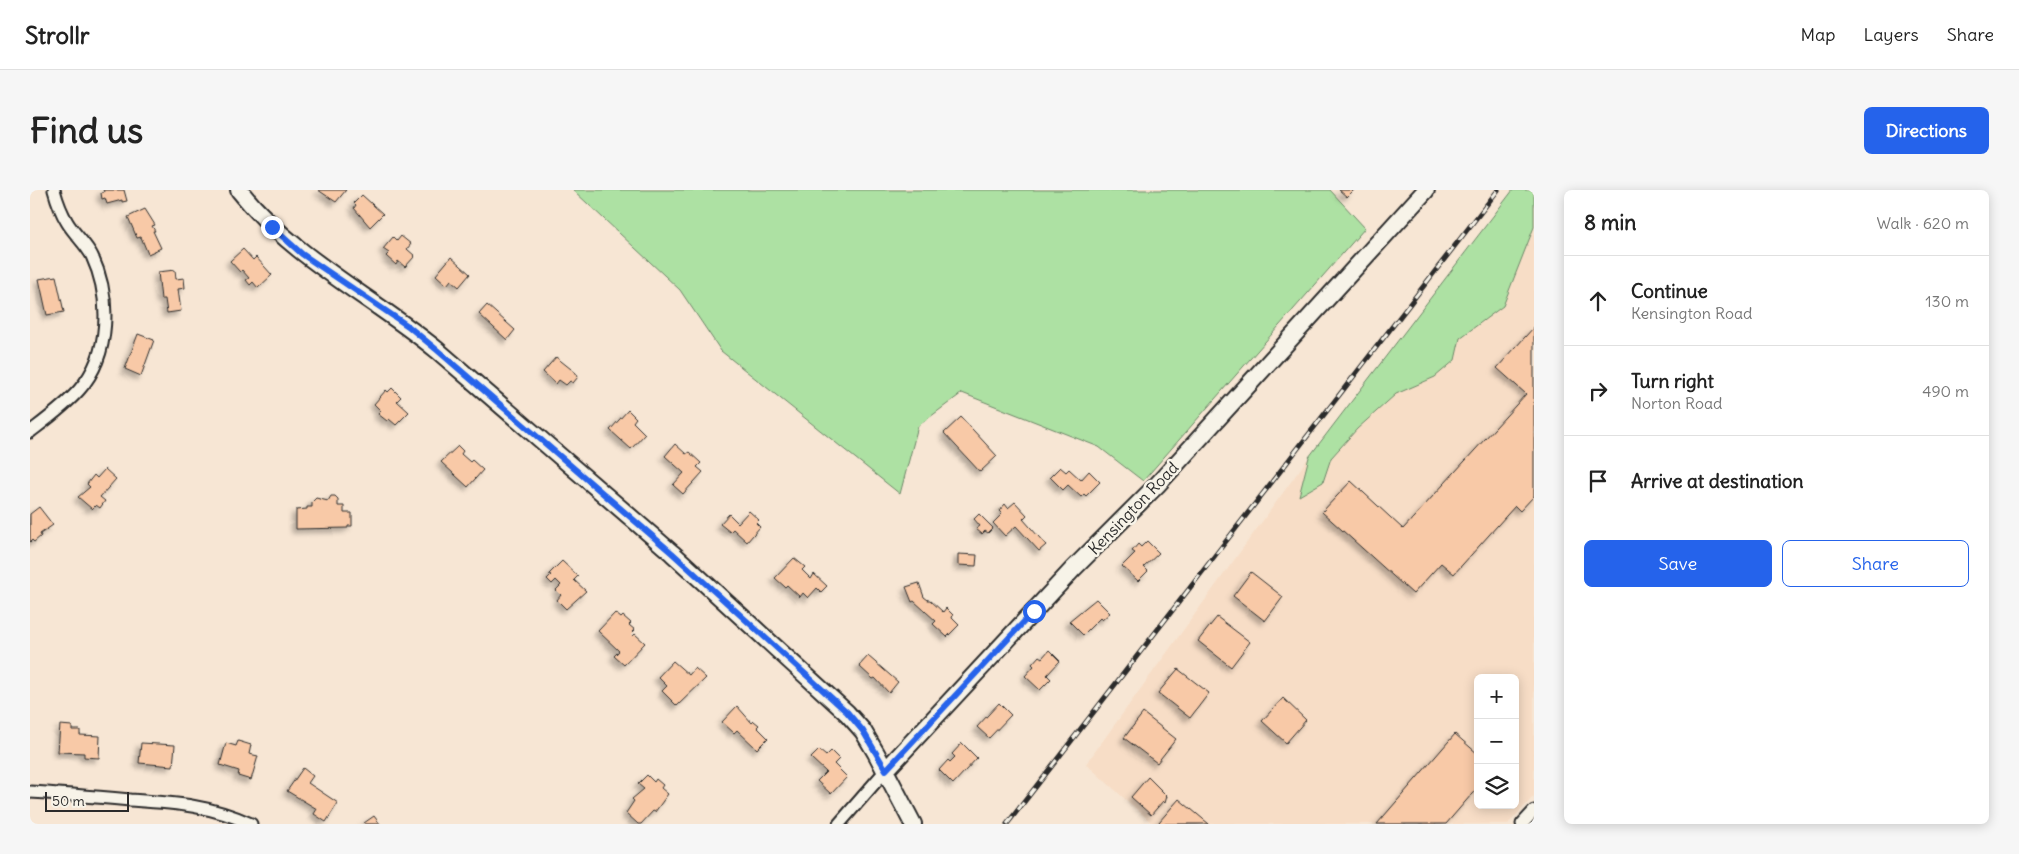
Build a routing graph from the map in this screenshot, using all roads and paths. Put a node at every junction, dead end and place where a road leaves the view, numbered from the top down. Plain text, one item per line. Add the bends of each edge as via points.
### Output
1 (54, 190) edge
2 (239, 190) edge
3 (1426, 190) edge
4 (30, 432) edge
5 (886, 770) junction
6 (30, 792) edge
7 (1534, 811) edge
8 (250, 824) edge
9 (839, 824) edge
10 (913, 824) edge
11 (1522, 824) edge

1 - 4 street via 67,222 91,254 101,280 105,301 104,328 92,371 80,389
2 - 5 main road via 302,254 423,338 730,605 847,712 863,731
3 - 5 main road, Kensington Road via 1157,485
5 - 9 street, Kensington Road
5 - 10 main road
6 - 8 street via 182,804 233,815
7 - 11 street

